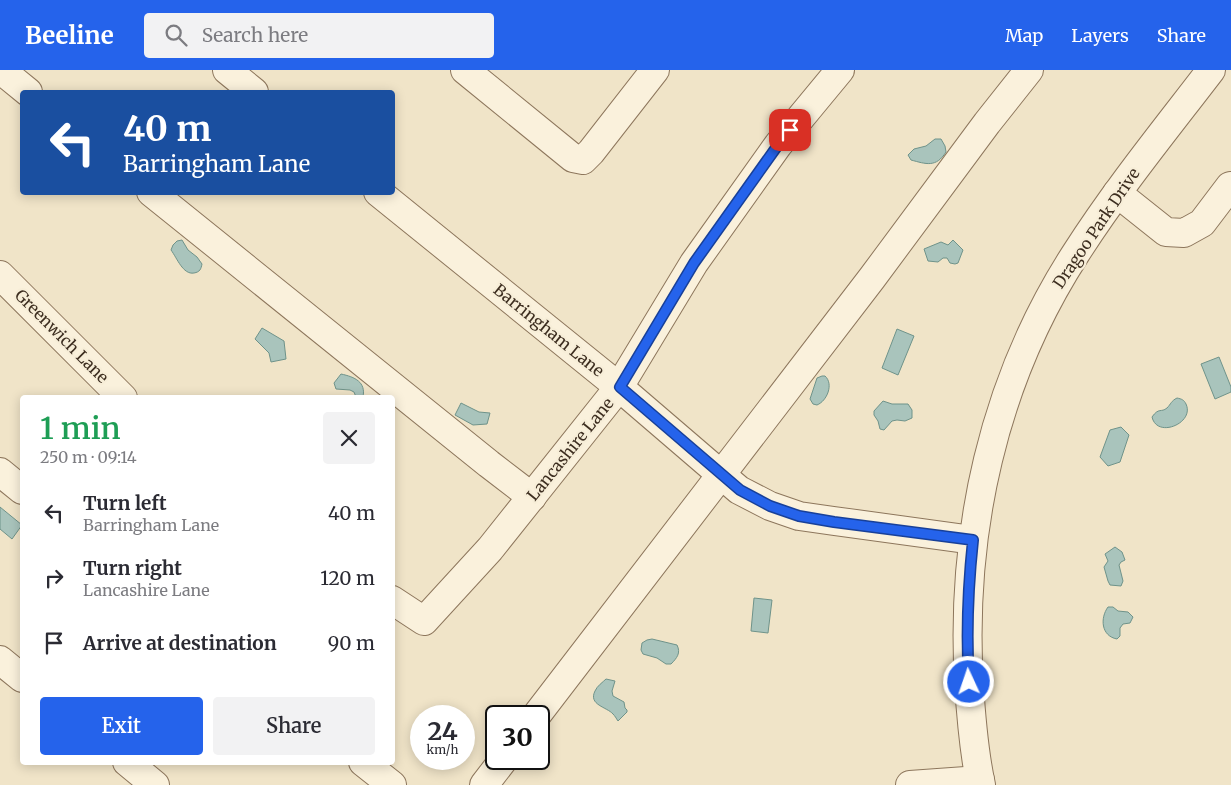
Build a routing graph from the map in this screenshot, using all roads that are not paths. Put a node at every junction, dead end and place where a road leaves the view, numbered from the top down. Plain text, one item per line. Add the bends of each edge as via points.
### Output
1 (1, 70) edge
2 (226, 70) edge
3 (465, 70) edge
4 (655, 70) edge
5 (840, 70) edge
6 (1029, 70) edge
7 (1211, 70) edge
8 (26, 90) edge
9 (251, 90) edge
10 (1230, 186) edge
11 (1117, 193) junction
12 (155, 195) edge
13 (382, 195) edge
14 (0, 275) edge
15 (620, 387) junction
16 (120, 395) edge
17 (0, 472) edge
18 (722, 474) junction
19 (20, 488) edge
20 (532, 497) junction
21 (973, 540) junction
22 (395, 602) edge
23 (0, 660) edge
24 (20, 676) edge
25 (544, 705) edge
26 (131, 765) edge
27 (367, 765) edge
28 (496, 770) edge
29 (980, 783) edge
30 (155, 785) edge
31 (392, 785) edge
32 (484, 785) edge
33 (910, 785) edge

1 - 8 street
2 - 9 street
3 - 4 street via 572,158 583,160
5 - 15 street, Lancashire Lane via 778,145 694,263
6 - 18 street
7 - 11 street, Dragoo Park Drive
10 - 11 street via 1202,223 1184,233 1166,232
11 - 21 street, Dragoo Park Drive via 1075,254 1043,309 1017,367 985,469
12 - 20 street
13 - 15 street, Barringham Lane
14 - 16 street, Greenwich Lane
15 - 18 street, Barringham Lane
15 - 20 street, Lancashire Lane
17 - 19 street
18 - 21 street, Barringham Lane via 740,490 770,506 799,516
18 - 25 street
20 - 22 street, Lancashire Lane via 424,621
21 - 29 street, Dragoo Park Drive via 967,651 970,712
23 - 24 street
26 - 30 street
27 - 31 street
28 - 32 street
29 - 33 street

